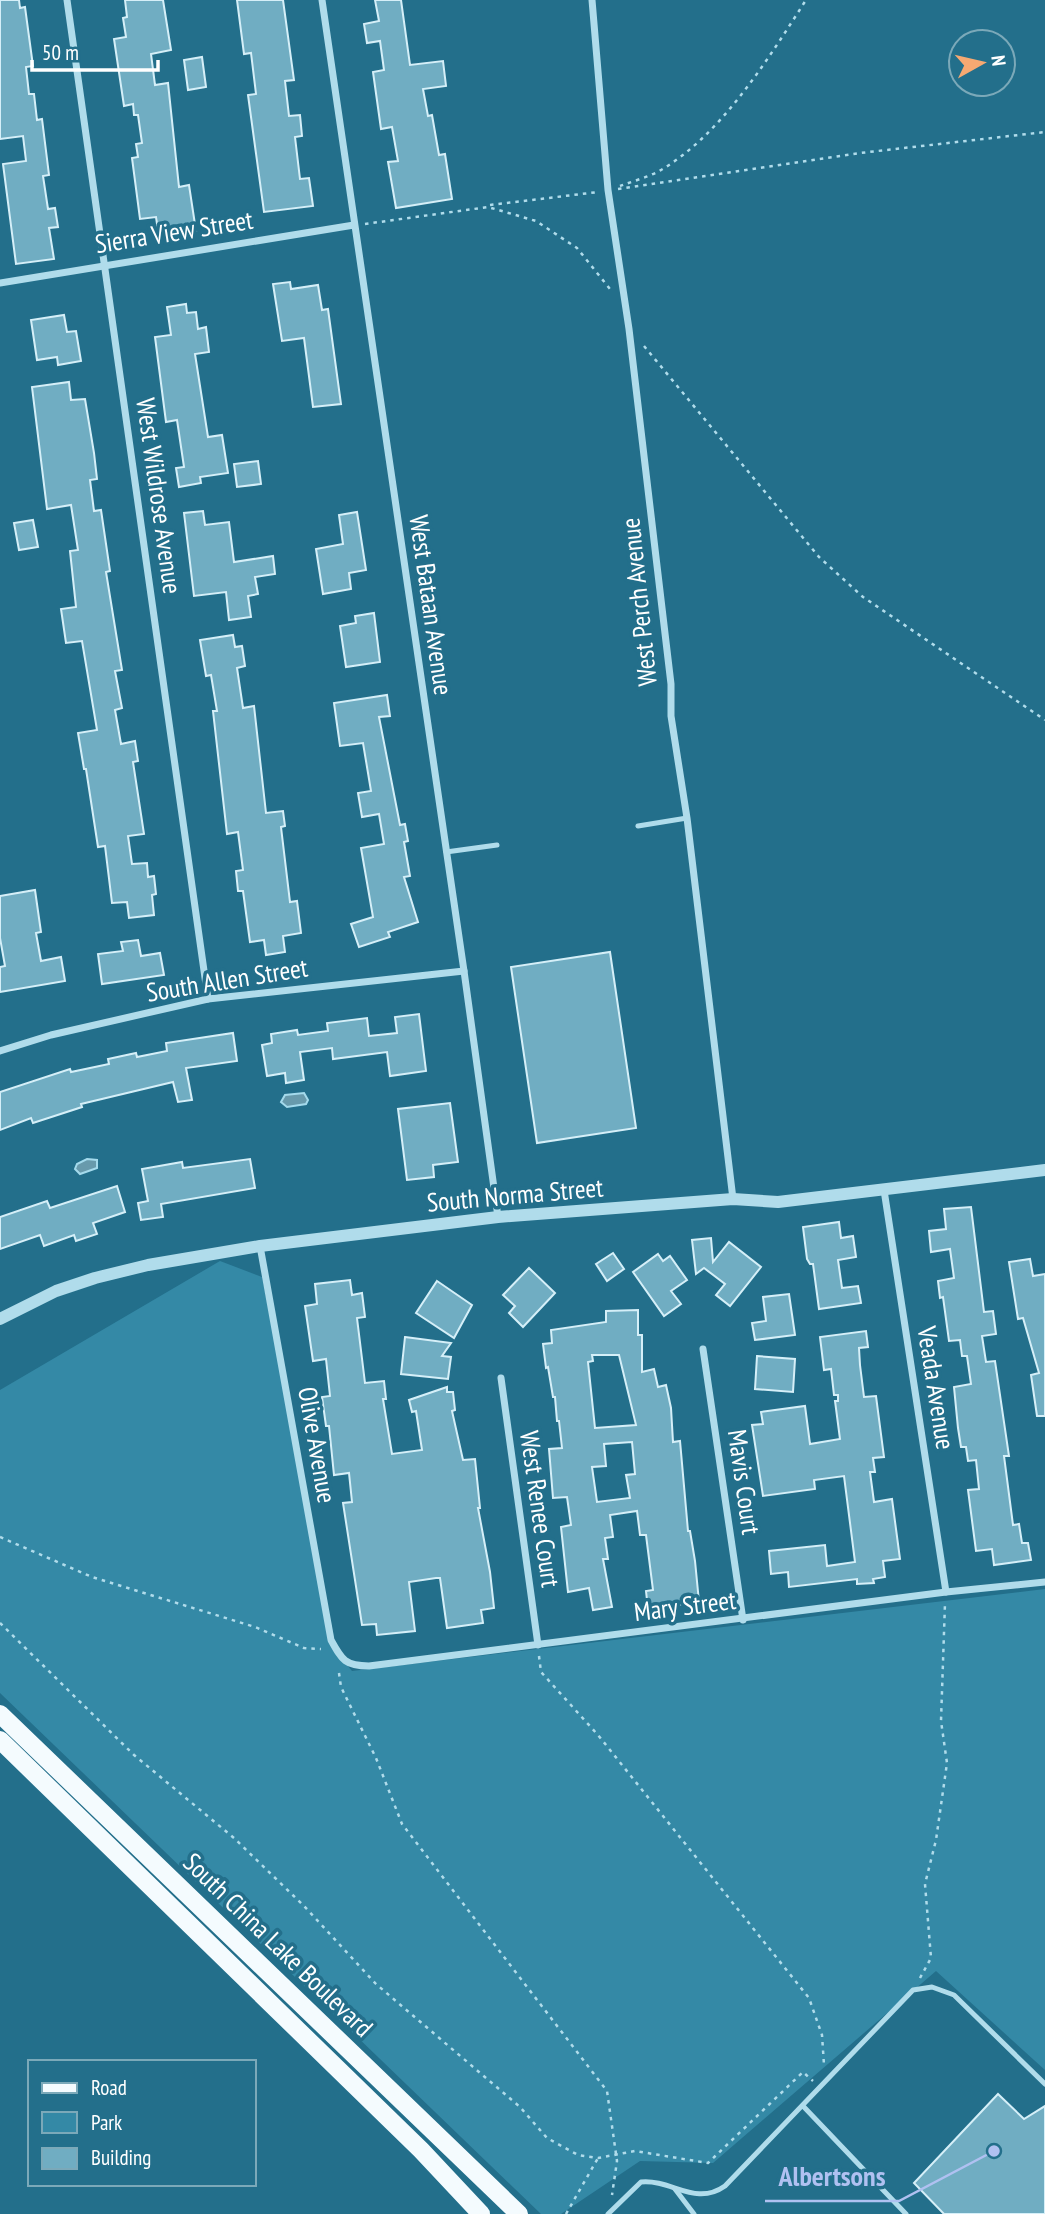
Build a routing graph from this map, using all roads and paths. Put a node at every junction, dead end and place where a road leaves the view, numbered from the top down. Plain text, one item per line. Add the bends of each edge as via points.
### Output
1 (67, 0) edge
2 (322, 0) edge
3 (592, 0) edge
4 (806, 0) edge
5 (1045, 132) edge
6 (608, 191) junction
7 (490, 205) dead end
8 (354, 224) junction
9 (106, 265) junction
10 (0, 283) edge
11 (615, 298) dead end
12 (638, 338) dead end
13 (1045, 720) edge
14 (687, 818) junction
15 (638, 825) dead end
16 (497, 845) dead end
17 (446, 852) junction
18 (464, 971) junction
19 (208, 999) junction
20 (0, 1051) edge
21 (1045, 1170) edge
22 (884, 1190) junction
23 (733, 1199) junction
24 (498, 1217) junction
25 (260, 1246) junction
26 (0, 1319) edge
27 (703, 1349) dead end
28 (501, 1378) dead end
29 (0, 1537) edge
30 (1045, 1582) edge
31 (946, 1592) junction
32 (743, 1620) junction
33 (0, 1623) edge
34 (538, 1645) junction
35 (337, 1650) junction
36 (0, 1714) edge
37 (0, 1740) edge
38 (913, 1990) junction
39 (803, 2072) dead end
40 (825, 2082) junction
41 (1045, 2084) edge
42 (803, 2106) junction
43 (598, 2158) junction
44 (674, 2188) junction
45 (609, 2213) edge
46 (481, 2214) edge
47 (519, 2214) edge
48 (566, 2214) edge
49 (694, 2214) edge
50 (906, 2214) edge

1 - 9 street, West Wildrose Avenue
2 - 8 street, West Bataan Avenue
3 - 6 street, West Perch Avenue
4 - 6 path via 729,109 697,144 659,171
5 - 6 path via 860,153
6 - 7 path
6 - 14 street, West Perch Avenue via 629,329 671,716
8 - 9 street, Sierra View Street
8 - 11 path via 488,207 537,221 577,248
8 - 17 street, West Bataan Avenue
9 - 10 street, Sierra View Street
9 - 19 street, West Wildrose Avenue
12 - 13 path via 819,557 863,597
14 - 15 lane
14 - 23 street, West Perch Avenue
16 - 17 lane
17 - 18 street, West Bataan Avenue
18 - 19 street, South Allen Street
18 - 24 street, West Bataan Avenue
19 - 20 street, South Allen Street
21 - 22 street, South Norma Street
22 - 23 street, South Norma Street via 778,1202
22 - 31 street, Veada Avenue
23 - 24 street, South Norma Street
24 - 25 street, South Norma Street
25 - 26 street, South Norma Street via 95,1278 55,1291
25 - 35 street, Olive Avenue via 331,1640
27 - 32 street, Mavis Court
28 - 34 street, West Renee Court
29 - 35 path via 92,1577 255,1627 304,1648
30 - 31 street, Mary Street
31 - 32 street, Mary Street
31 - 38 path via 941,1721 947,1763 925,1884 931,1958
32 - 34 street, Mary Street
33 - 43 path via 134,1755 234,1838 376,1984 520,2107 547,2138 578,2155
34 - 35 street, Mary Street via 369,1667 342,1660
34 - 40 path via 541,1672 598,1735 809,1998 822,2035
35 - 45 path via 341,1687 402,1824 607,2091 617,2161
36 - 47 main road, South China Lake Boulevard
37 - 46 main road, South China Lake Boulevard
38 - 40 lane
38 - 41 lane via 932,1987 954,1995
39 - 43 path via 708,2163 635,2151
40 - 42 lane
42 - 44 lane via 719,2191 701,2196
42 - 50 lane
43 - 48 path
44 - 45 lane via 641,2182
44 - 49 lane

